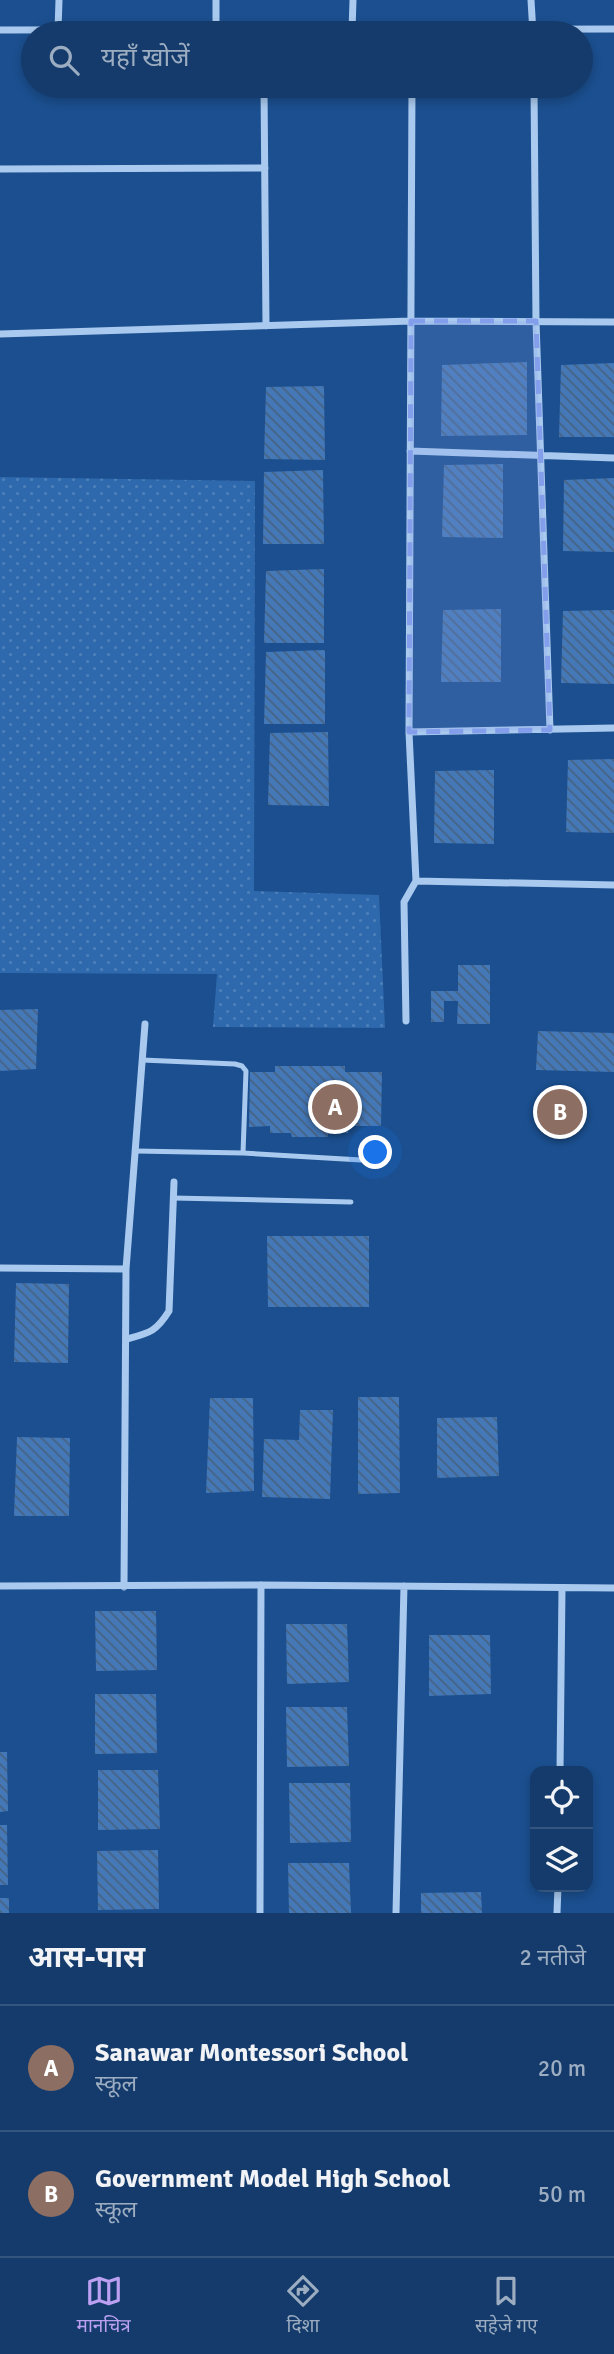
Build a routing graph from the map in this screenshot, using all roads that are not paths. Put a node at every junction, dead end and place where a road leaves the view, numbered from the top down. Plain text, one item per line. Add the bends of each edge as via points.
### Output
1 (59, 0) edge
2 (216, 0) edge
3 (353, 0) edge
4 (531, 0) edge
5 (58, 21) edge
6 (216, 21) edge
7 (352, 21) edge
8 (532, 21) edge
9 (614, 29) edge
10 (0, 30) edge
11 (21, 30) edge
12 (593, 30) edge
13 (264, 98) edge
14 (412, 98) edge
15 (534, 98) edge
16 (265, 168) junction
17 (0, 169) edge
18 (411, 321) junction
19 (536, 321) junction
20 (614, 322) edge
21 (266, 326) junction
22 (0, 334) edge
23 (410, 451) junction
24 (540, 455) junction
25 (614, 458) edge
26 (614, 728) edge
27 (550, 730) junction
28 (409, 732) junction
29 (416, 881) junction
30 (614, 885) edge
31 (406, 1021) dead end
32 (145, 1024) dead end
33 (142, 1060) junction
34 (136, 1151) junction
35 (243, 1153) junction
36 (362, 1160) dead end
37 (174, 1182) dead end
38 (173, 1198) junction
39 (351, 1202) dead end
40 (0, 1268) edge
41 (126, 1269) junction
42 (127, 1339) junction
43 (261, 1585) junction
44 (0, 1586) edge
45 (404, 1586) junction
46 (124, 1587) junction
47 (562, 1588) junction
48 (614, 1588) edge
49 (559, 1766) edge
50 (558, 1892) edge
51 (260, 1913) edge
52 (396, 1913) edge
53 (557, 1913) edge

1 - 5 street
2 - 6 street
3 - 7 street
4 - 8 street
9 - 12 street
10 - 11 street
13 - 16 street
14 - 18 street
15 - 19 street
16 - 17 street
16 - 21 street
18 - 19 street
18 - 21 street
18 - 23 street
19 - 20 street
19 - 24 street
21 - 22 street
23 - 24 street
23 - 28 street
24 - 25 street
24 - 27 street
26 - 27 street
27 - 28 street
28 - 29 street
29 - 30 street
29 - 31 street via 404,902
32 - 33 street
33 - 34 street
33 - 35 lane via 242,1066 246,1071
34 - 35 lane
34 - 41 street
35 - 36 lane
37 - 38 street
38 - 39 lane
38 - 42 street via 169,1311 161,1325
40 - 41 street
41 - 42 street
42 - 46 street
43 - 45 street
43 - 46 street
43 - 51 street
44 - 46 street
45 - 47 street
45 - 52 street
47 - 48 street
47 - 49 street
50 - 53 street

